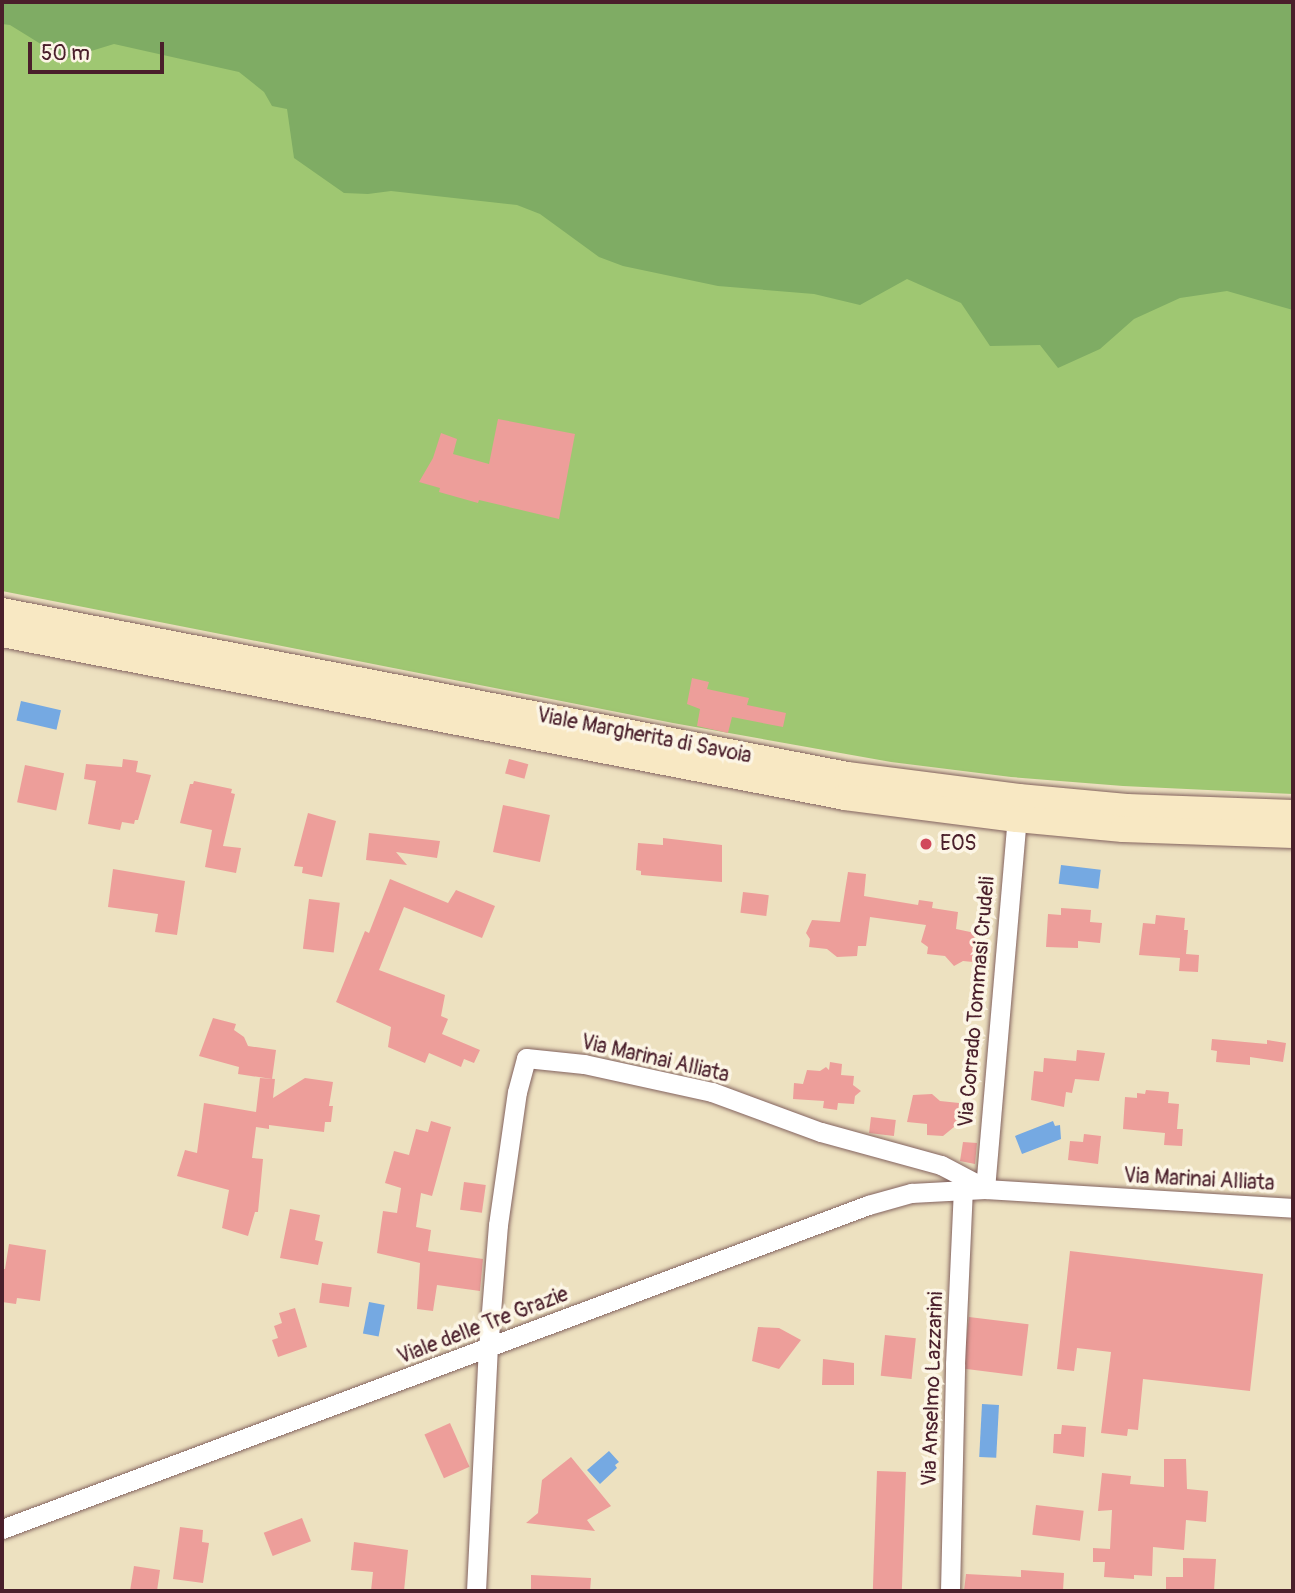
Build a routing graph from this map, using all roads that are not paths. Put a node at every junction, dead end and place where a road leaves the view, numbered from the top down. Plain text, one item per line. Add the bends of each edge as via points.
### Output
1 (2, 611) edge
2 (2, 634) edge
3 (1293, 813) edge
4 (1017, 819) junction
5 (1293, 835) edge
6 (963, 1188) junction
7 (985, 1189) junction
8 (1293, 1208) edge
9 (488, 1349) junction
10 (2, 1530) edge
11 (476, 1591) edge
12 (950, 1591) edge

1 - 3 street, Viale Margherita di Savoia via 847,775 1100,804
2 - 4 street, Viale Margherita di Savoia via 845,796
4 - 5 street, Viale Margherita di Savoia via 1123,829
4 - 7 street, Via Corrado Tommasi Crudeli
6 - 7 street, Viale delle Tre Grazie
6 - 9 street, Viale delle Tre Grazie via 911,1193 867,1205
6 - 12 street, Via Anselmo Lazzarini
7 - 8 street, Via Marinai Alliata
7 - 9 street, Via Marinai Alliata via 941,1165 821,1132 712,1092 584,1064 526,1058 498,1226
9 - 10 street, Viale delle Tre Grazie
9 - 11 street, Via Marinai Alliata

